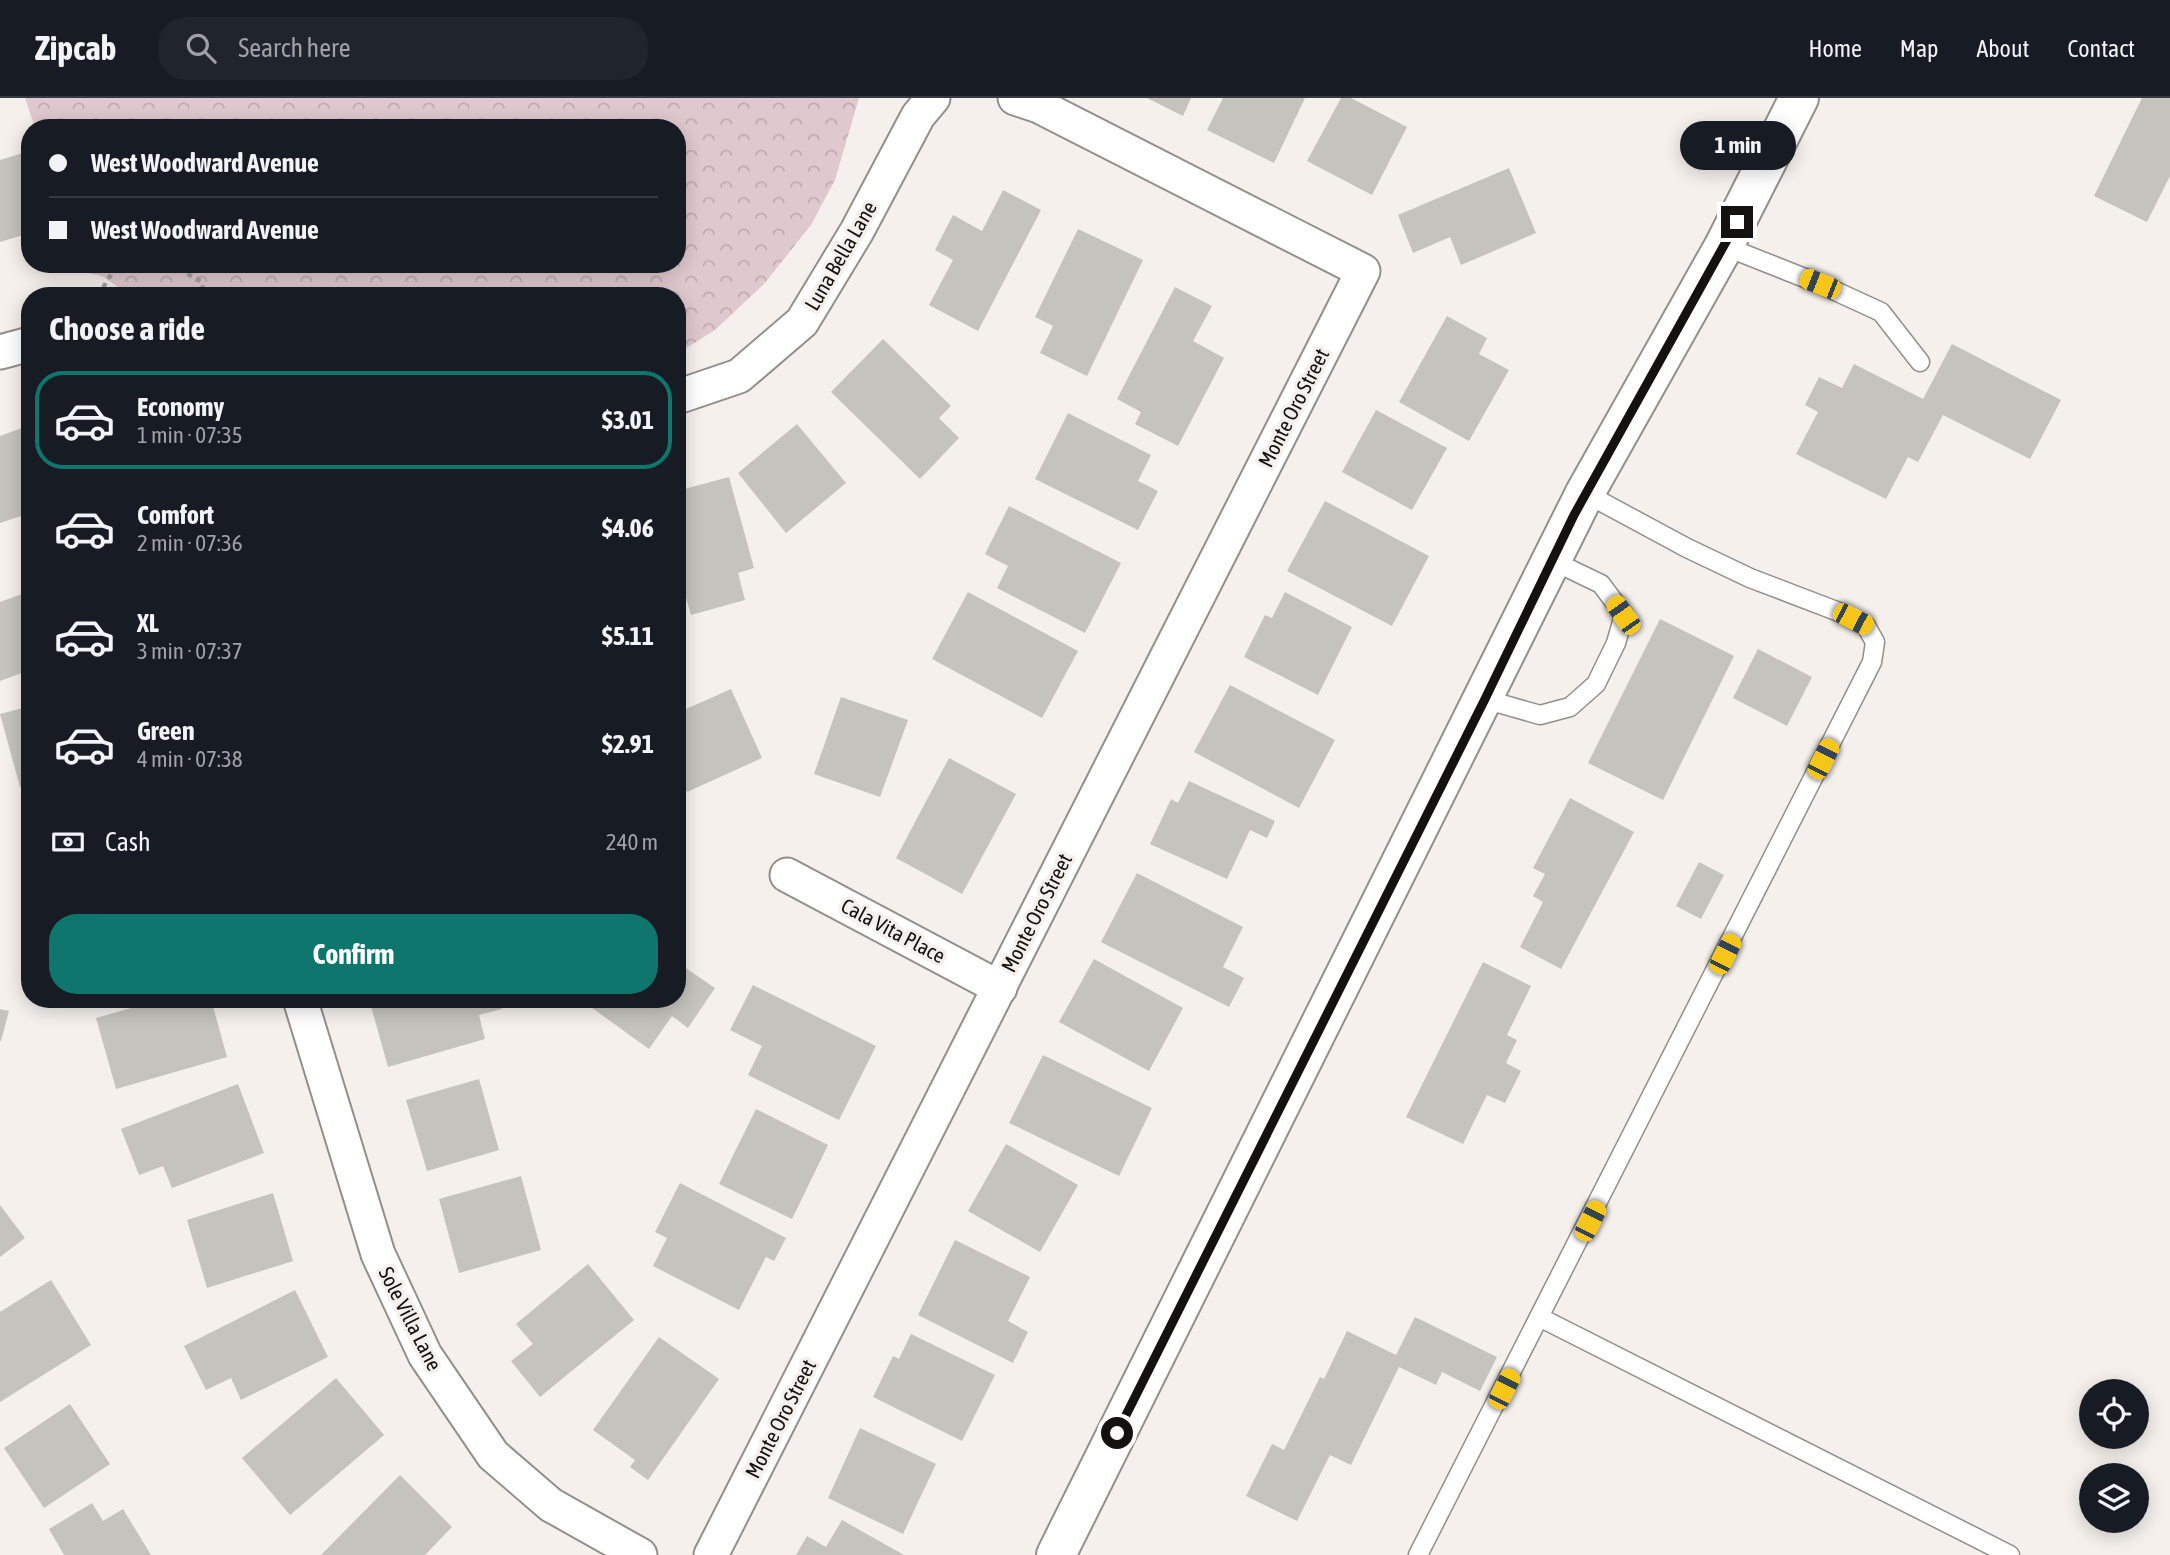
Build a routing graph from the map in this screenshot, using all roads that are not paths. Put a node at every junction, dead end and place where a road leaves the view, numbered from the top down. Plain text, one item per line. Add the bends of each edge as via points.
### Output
1 (933, 98) edge
2 (1015, 98) edge
3 (1799, 98) edge
4 (1724, 246) junction
5 (21, 346) edge
6 (0, 352) edge
7 (1920, 362) dead end
8 (686, 394) edge
9 (1585, 493) junction
10 (1552, 559) junction
11 (1485, 699) junction
12 (787, 875) dead end
13 (1000, 988) junction
14 (303, 1008) edge
15 (1541, 1318) junction
16 (640, 1555) edge
17 (711, 1555) edge
18 (1056, 1555) edge
19 (1418, 1555) edge
20 (2010, 1555) edge

1 - 8 street, Luna Bella Lane via 918,116 802,322 739,376
2 - 13 street, Monte Oro Street via 1039,106 1363,271
3 - 4 street
4 - 7 lane via 1881,312
4 - 9 street
5 - 6 street
9 - 10 street
9 - 15 lane via 1687,548 1867,626 1875,642 1872,662
10 - 11 street
10 - 11 lane via 1601,584 1623,615 1616,643 1596,684 1570,707 1540,715
11 - 18 street
12 - 13 street, Cala Vita Place
13 - 17 street, Monte Oro Street
14 - 16 street, Sole Villa Lane via 378,1254 425,1355 493,1455 551,1506
15 - 19 lane
15 - 20 lane

